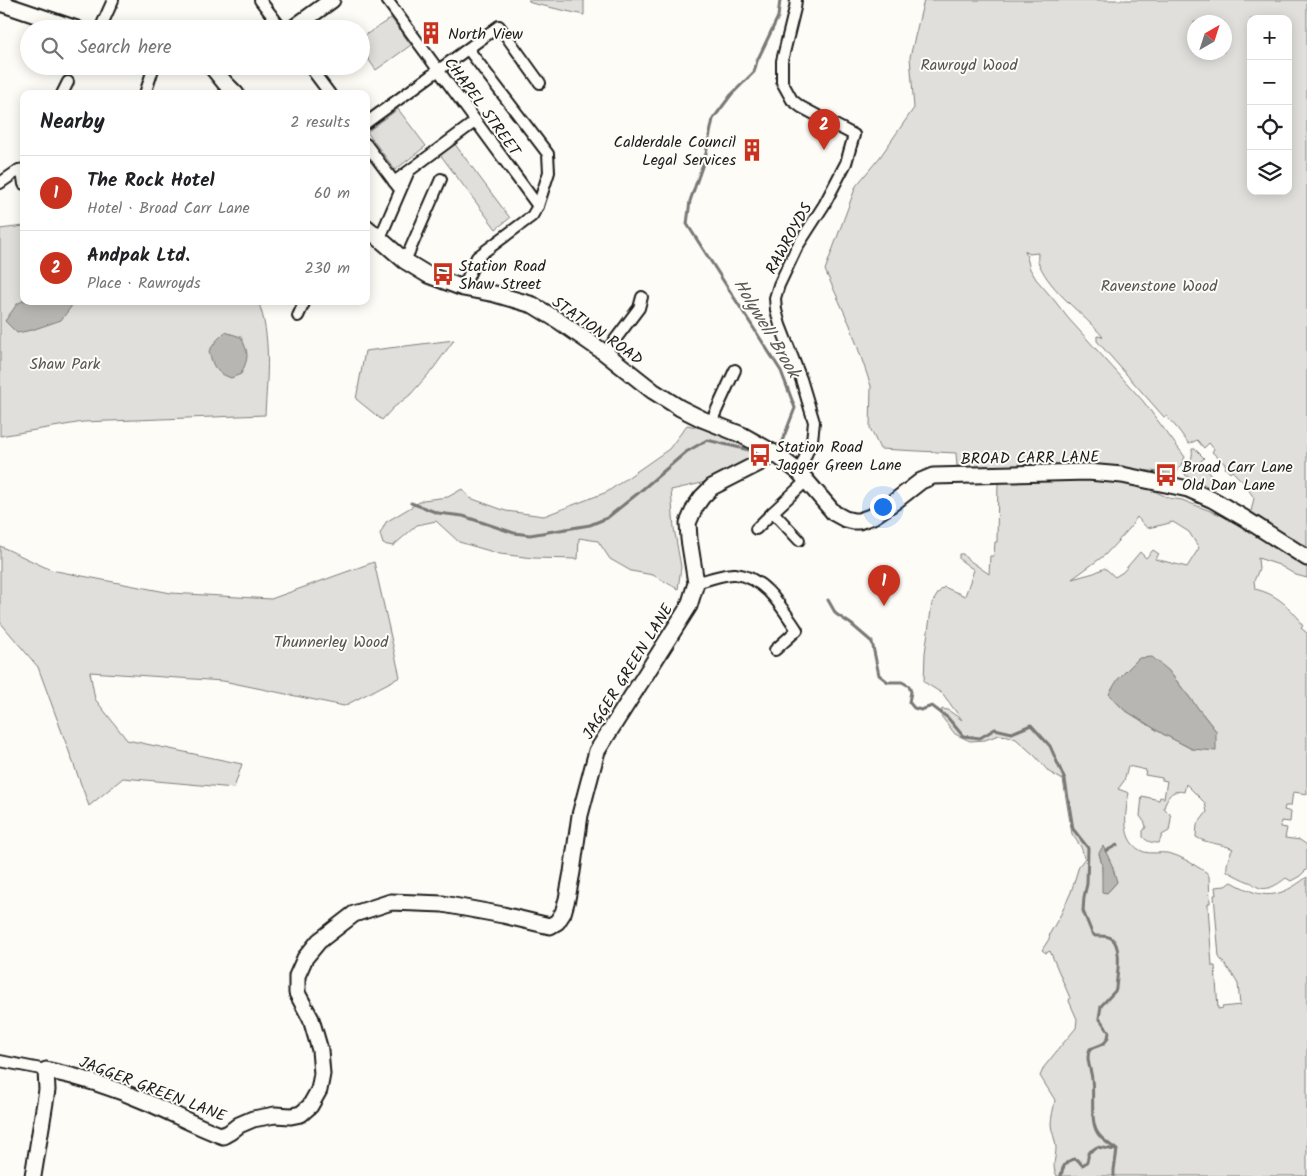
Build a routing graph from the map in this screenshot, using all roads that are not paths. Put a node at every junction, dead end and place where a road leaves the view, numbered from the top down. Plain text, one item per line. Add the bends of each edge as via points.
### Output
1 (113, 0) edge
2 (260, 0) edge
3 (332, 0) edge
4 (387, 0) edge
5 (796, 0) edge
6 (5, 3) edge
7 (52, 20) edge
8 (104, 20) edge
9 (275, 20) edge
10 (304, 20) edge
11 (468, 49) junction
12 (438, 70) junction
13 (151, 75) edge
14 (218, 75) edge
15 (316, 75) edge
16 (68, 82) dead end
17 (540, 83) dead end
18 (64, 90) edge
19 (146, 90) edge
20 (232, 90) edge
21 (327, 90) edge
22 (370, 120) edge
23 (476, 121) junction
24 (370, 149) edge
25 (20, 171) edge
26 (441, 179) dead end
27 (1, 181) edge
28 (397, 186) junction
29 (538, 206) junction
30 (370, 230) edge
31 (380, 238) junction
32 (405, 261) junction
33 (463, 288) junction
34 (642, 297) dead end
35 (303, 305) edge
36 (298, 316) dead end
37 (605, 353) junction
38 (735, 370) dead end
39 (711, 422) junction
40 (773, 452) junction
41 (802, 476) junction
42 (773, 512) junction
43 (756, 529) dead end
44 (799, 540) dead end
45 (1307, 558) edge
46 (696, 583) junction
47 (775, 650) dead end
48 (0, 1061) edge
49 (46, 1070) junction
50 (33, 1176) edge

1 - 8 street
2 - 9 street
3 - 10 street
4 - 12 street, CHAPEL STREET
5 - 41 street, RAWROYDS via 782,61 782,82 792,100 801,107 854,135 846,163 797,247 775,298 780,324 814,422
6 - 7 street
11 - 12 street
11 - 17 street via 499,26
11 - 29 street via 548,154 549,172
12 - 22 street
12 - 23 street, CHAPEL STREET
13 - 19 street
14 - 20 street
15 - 21 street
16 - 18 street
23 - 28 street via 408,172
23 - 29 street, CHAPEL STREET
24 - 28 street
25 - 27 street
26 - 32 street
28 - 31 street
29 - 33 street via 532,216 477,257
30 - 31 street, STATION ROAD
31 - 32 street, STATION ROAD
32 - 33 street, STATION ROAD via 428,275
33 - 37 street, STATION ROAD via 533,305
34 - 37 street via 639,308
35 - 36 street
37 - 39 street, STATION ROAD via 653,391
38 - 39 street
39 - 40 street, STATION ROAD
40 - 41 street, BROAD CARR LANE
40 - 46 street, JAGGER GREEN LANE via 761,462 712,488 695,507 688,523 688,540
41 - 42 street
41 - 45 street, BROAD CARR LANE via 834,513 856,522 873,516 933,476 1088,472 1122,475 1200,494
42 - 43 street
42 - 44 street
46 - 47 street via 733,574 749,577 762,586 797,630
46 - 49 street, JAGGER GREEN LANE via 690,606 597,751 580,814 563,913 557,922 550,926 443,904 391,902 354,914 319,941 305,958 297,976 297,993 311,1019 320,1050 322,1074 319,1090 301,1114 253,1119 223,1136 112,1088
48 - 49 street
49 - 50 street via 47,1090

